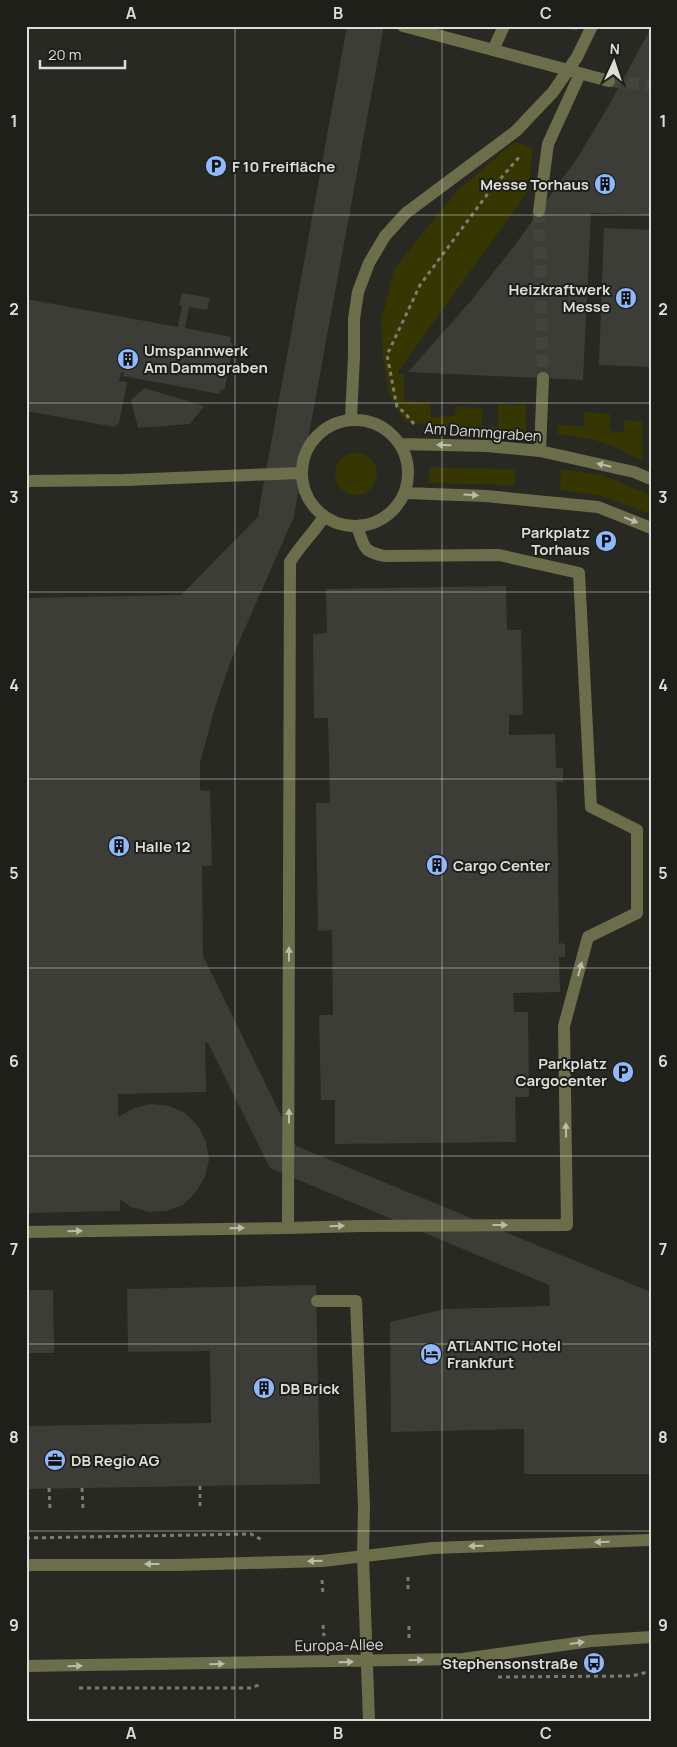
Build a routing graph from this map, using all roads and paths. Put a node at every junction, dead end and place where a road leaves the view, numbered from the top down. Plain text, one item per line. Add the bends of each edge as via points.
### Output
1 (403, 26) edge
2 (504, 26) edge
3 (592, 26) edge
4 (492, 50) junction
5 (580, 74) junction
6 (609, 81) tunnel mouth
7 (524, 152) dead end
8 (539, 211) tunnel mouth
9 (543, 378) tunnel mouth
10 (351, 420) junction
11 (418, 429) dead end
12 (400, 444) junction
13 (540, 451) junction
14 (301, 473) junction
15 (651, 479) edge
16 (26, 481) edge
17 (405, 493) junction
18 (324, 517) junction
19 (357, 527) junction
20 (651, 528) edge
21 (288, 1228) junction
22 (26, 1232) edge
23 (316, 1301) dead end
24 (200, 1486) dead end
25 (50, 1488) dead end
26 (82, 1488) dead end
27 (200, 1507) dead end
28 (50, 1509) dead end
29 (83, 1509) dead end
30 (26, 1538) edge
31 (651, 1540) edge
32 (269, 1544) dead end
33 (363, 1556) junction
34 (26, 1565) edge
35 (322, 1575) dead end
36 (408, 1577) dead end
37 (408, 1591) dead end
38 (323, 1595) dead end
39 (323, 1625) dead end
40 (409, 1626) dead end
41 (324, 1636) dead end
42 (651, 1637) edge
43 (409, 1644) dead end
44 (367, 1661) junction
45 (26, 1666) edge
46 (369, 1721) edge

1 - 4 street
2 - 4 street
3 - 10 street, bridge via 577,57 529,119 406,213 385,236 369,263 358,292 354,319
4 - 5 street
5 - 6 street
5 - 8 street via 548,144
7 - 11 path via 489,192 420,286 387,355 396,407
9 - 13 street
10 - 12 street via 379,425
10 - 14 street via 335,423 310,442
13 -> 12 street, Am Dammgraben
12 - 17 street via 407,459
15 -> 13 street, Am Dammgraben via 634,472
14 - 16 street
14 - 18 street via 312,505
17 - 19 street via 386,517
17 -> 20 street via 486,496 598,507
18 - 19 street
21 -> 18 street via 290,562
21 -> 19 street via 567,1225 564,1026 588,937 637,913 637,830 591,806 579,573 499,555 384,556 371,553 364,547
22 -> 21 street
23 - 33 street via 356,1301
24 - 27 path
25 - 28 path
26 - 29 path
30 - 32 path via 250,1534
31 -> 33 street via 432,1548
33 -> 34 street via 312,1561
33 - 44 street
35 - 38 path
36 - 37 path
39 - 41 path
40 - 43 path
44 -> 42 street, Europa-Allee via 463,1659 591,1641
45 -> 44 street, Europa-Allee
44 - 46 street

